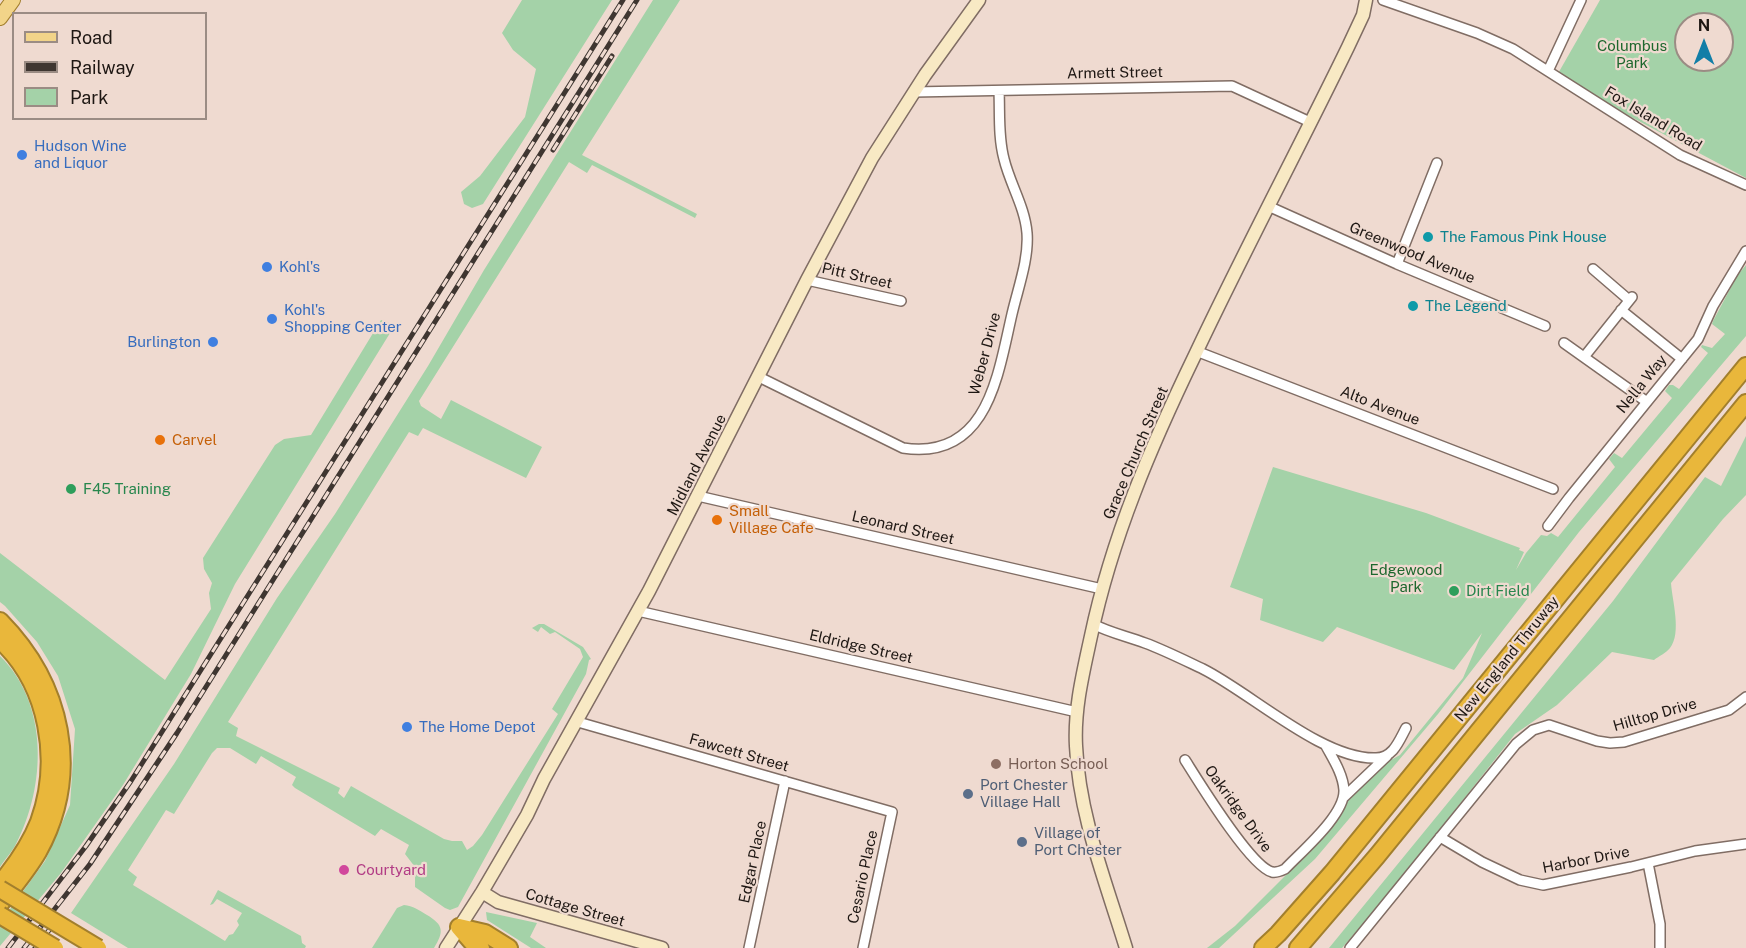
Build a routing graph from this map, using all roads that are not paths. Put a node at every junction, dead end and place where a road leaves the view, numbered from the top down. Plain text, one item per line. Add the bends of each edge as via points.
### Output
1 (13, 0) edge
2 (979, 0) edge
3 (1366, 0) edge
4 (1383, 0) edge
5 (1581, 0) edge
6 (0, 18) edge
7 (1548, 72) junction
8 (999, 91) junction
9 (913, 92) junction
10 (1310, 122) junction
11 (1437, 163) dead end
12 (1746, 185) edge
13 (1268, 206) junction
14 (1746, 251) edge
15 (1397, 264) junction
16 (1593, 269) dead end
17 (807, 280) junction
18 (901, 301) dead end
19 (1622, 310) junction
20 (1545, 326) dead end
21 (1564, 343) dead end
22 (1196, 351) junction
23 (1584, 357) junction
24 (1682, 358) junction
25 (1746, 366) edge
26 (759, 376) junction
27 (1647, 402) junction
28 (1746, 403) edge
29 (1553, 489) dead end
30 (698, 496) junction
31 (1548, 526) dead end
32 (1102, 589) junction
33 (638, 611) junction
34 (0, 621) edge
35 (1093, 624) junction
36 (0, 640) edge
37 (1746, 697) edge
38 (1077, 712) junction
39 (578, 722) junction
40 (1406, 728) dead end
41 (1326, 746) junction
42 (1387, 756) junction
43 (1185, 760) dead end
44 (785, 782) junction
45 (1343, 798) junction
46 (892, 812) joint
47 (1440, 837) junction
48 (1746, 844) edge
49 (1648, 863) junction
50 (0, 885) edge
51 (0, 889) edge
52 (482, 892) junction
53 (0, 904) edge
54 (0, 915) edge
55 (459, 927) junction
56 (1316, 929) junction
57 (1278, 934) junction
58 (55, 948) edge
59 (98, 948) edge
60 (446, 948) edge
61 (482, 948) edge
62 (509, 948) edge
63 (662, 948) edge
64 (750, 948) edge
65 (863, 948) edge
66 (1126, 948) edge
67 (1259, 948) edge
68 (1263, 948) edge
69 (1298, 948) edge
70 (1302, 948) edge
71 (1350, 948) edge
72 (1660, 948) edge

1 - 6 main road
2 - 9 street, Midland Avenue
3 - 10 street, Grace Church Street via 1363,15
4 - 7 street, Fox Island Road via 1477,33
5 - 7 street
7 - 12 street, Fox Island Road via 1680,155
8 - 9 street, Armett Street
8 - 10 street, Armett Street via 1233,86
8 - 26 street, Weber Drive via 1004,159 1024,219 1027,245 996,384 973,425 942,446 903,448
9 - 17 street, Midland Avenue via 872,158
10 - 13 street, Grace Church Street
11 - 15 street
13 - 15 street, Greenwood Avenue
13 - 22 street, Grace Church Street
14 - 24 street, Nella Way via 1698,339
15 - 20 street, Greenwood Avenue
16 - 19 street via 1630,298
17 - 18 street, Pitt Street
17 - 26 street, Midland Avenue
19 - 23 street
19 - 24 street
21 - 23 street
22 - 29 street, Alto Avenue
22 - 32 street, Grace Church Street via 1162,421 1117,537
23 - 27 street
24 - 27 street, Nella Way
25 - 57 highway, New England Thruway via 1339,865
26 - 30 street, Midland Avenue
27 - 31 street, Nella Way
28 - 56 highway, New England Thruway
30 - 32 street, Leonard Street
30 - 33 street, Midland Avenue
32 - 35 street, Grace Church Street
33 - 38 street, Eldridge Street
33 - 39 street, Midland Avenue
34 - 53 highway via 28,653 50,692 62,754 59,794 47,832 28,867
35 - 38 street, Grace Church Street
35 - 41 street via 1206,671
36 - 50 highway via 21,664 37,693 50,759 47,792 38,824
37 - 47 street, Hilltop Drive via 1729,710 1624,742 1597,741 1558,727 1533,730 1516,744
38 - 66 street, Grace Church Street via 1076,746 1086,817
39 - 44 street, Fawcett Street
39 - 52 street, Midland Avenue
40 - 42 street, Oakridge Drive
41 - 42 street via 1352,756
41 - 45 street via 1342,779
42 - 45 street, Oakridge Drive
43 - 45 street, Oakridge Drive via 1250,855 1273,873 1285,869 1315,838 1337,812
44 - 46 street, Fawcett Street
44 - 64 street, Edgar Place
46 - 65 street, Cesario Place
47 - 49 street, Harbor Drive via 1530,884 1554,884
47 - 71 street, Hilltop Drive
48 - 49 street, Harbor Drive
49 - 72 street via 1660,924
51 - 59 highway, bridge
52 - 55 street, Midland Avenue
52 - 63 street, Cottage Street via 498,902
54 - 58 highway, bridge
55 - 60 street, Midland Avenue
55 - 61 highway
55 - 62 highway via 485,933
56 - 69 highway, New England Thruway
56 - 70 highway
57 - 67 highway
57 - 68 highway, New England Thruway

